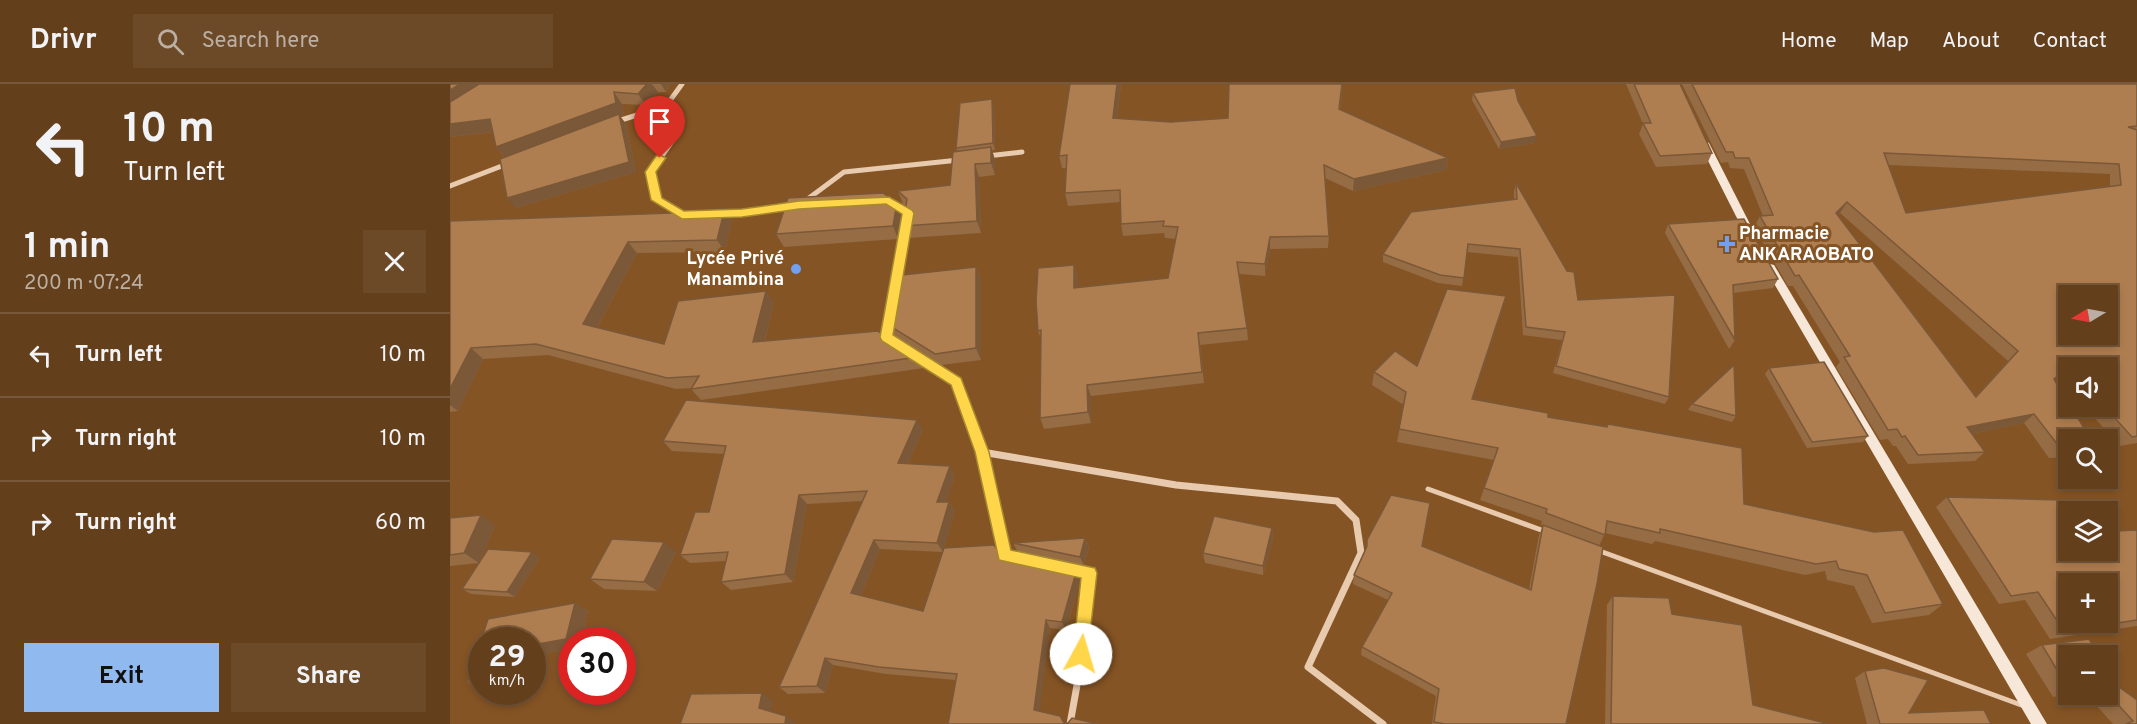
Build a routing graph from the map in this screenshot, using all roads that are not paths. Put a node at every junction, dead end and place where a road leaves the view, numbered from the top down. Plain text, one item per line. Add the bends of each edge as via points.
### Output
1 (682, 84) edge
2 (666, 106) junction
3 (606, 126) edge
4 (1698, 130) edge
5 (1022, 152) dead end
6 (978, 157) edge
7 (967, 159) edge
8 (517, 160) edge
9 (450, 186) edge
10 (889, 200) edge
11 (799, 205) junction
12 (810, 205) edge
13 (712, 214) edge
14 (692, 215) edge
15 (1754, 239) edge
16 (1765, 259) edge
17 (894, 292) edge
18 (906, 350) edge
19 (982, 452) junction
20 (1428, 489) dead end
21 (1551, 534) edge
22 (1585, 546) edge
23 (1015, 557) edge
24 (1068, 568) edge
25 (2032, 709) junction
26 (1070, 724) edge
27 (1383, 724) edge
28 (2039, 724) edge

1 - 2 street
2 - 3 street
2 - 14 street via 678,131 651,172 657,200 682,215
4 - 15 street
5 - 6 street
7 - 11 street via 844,172
8 - 9 street
10 - 17 street via 908,213
11 - 12 street
11 - 13 street
16 - 25 street
18 - 19 street via 956,382
19 - 23 street via 1005,555
19 - 27 street via 1176,485 1337,501 1356,520 1361,553 1308,667
20 - 21 lane
22 - 25 lane
24 - 26 street via 1089,573
25 - 28 street

